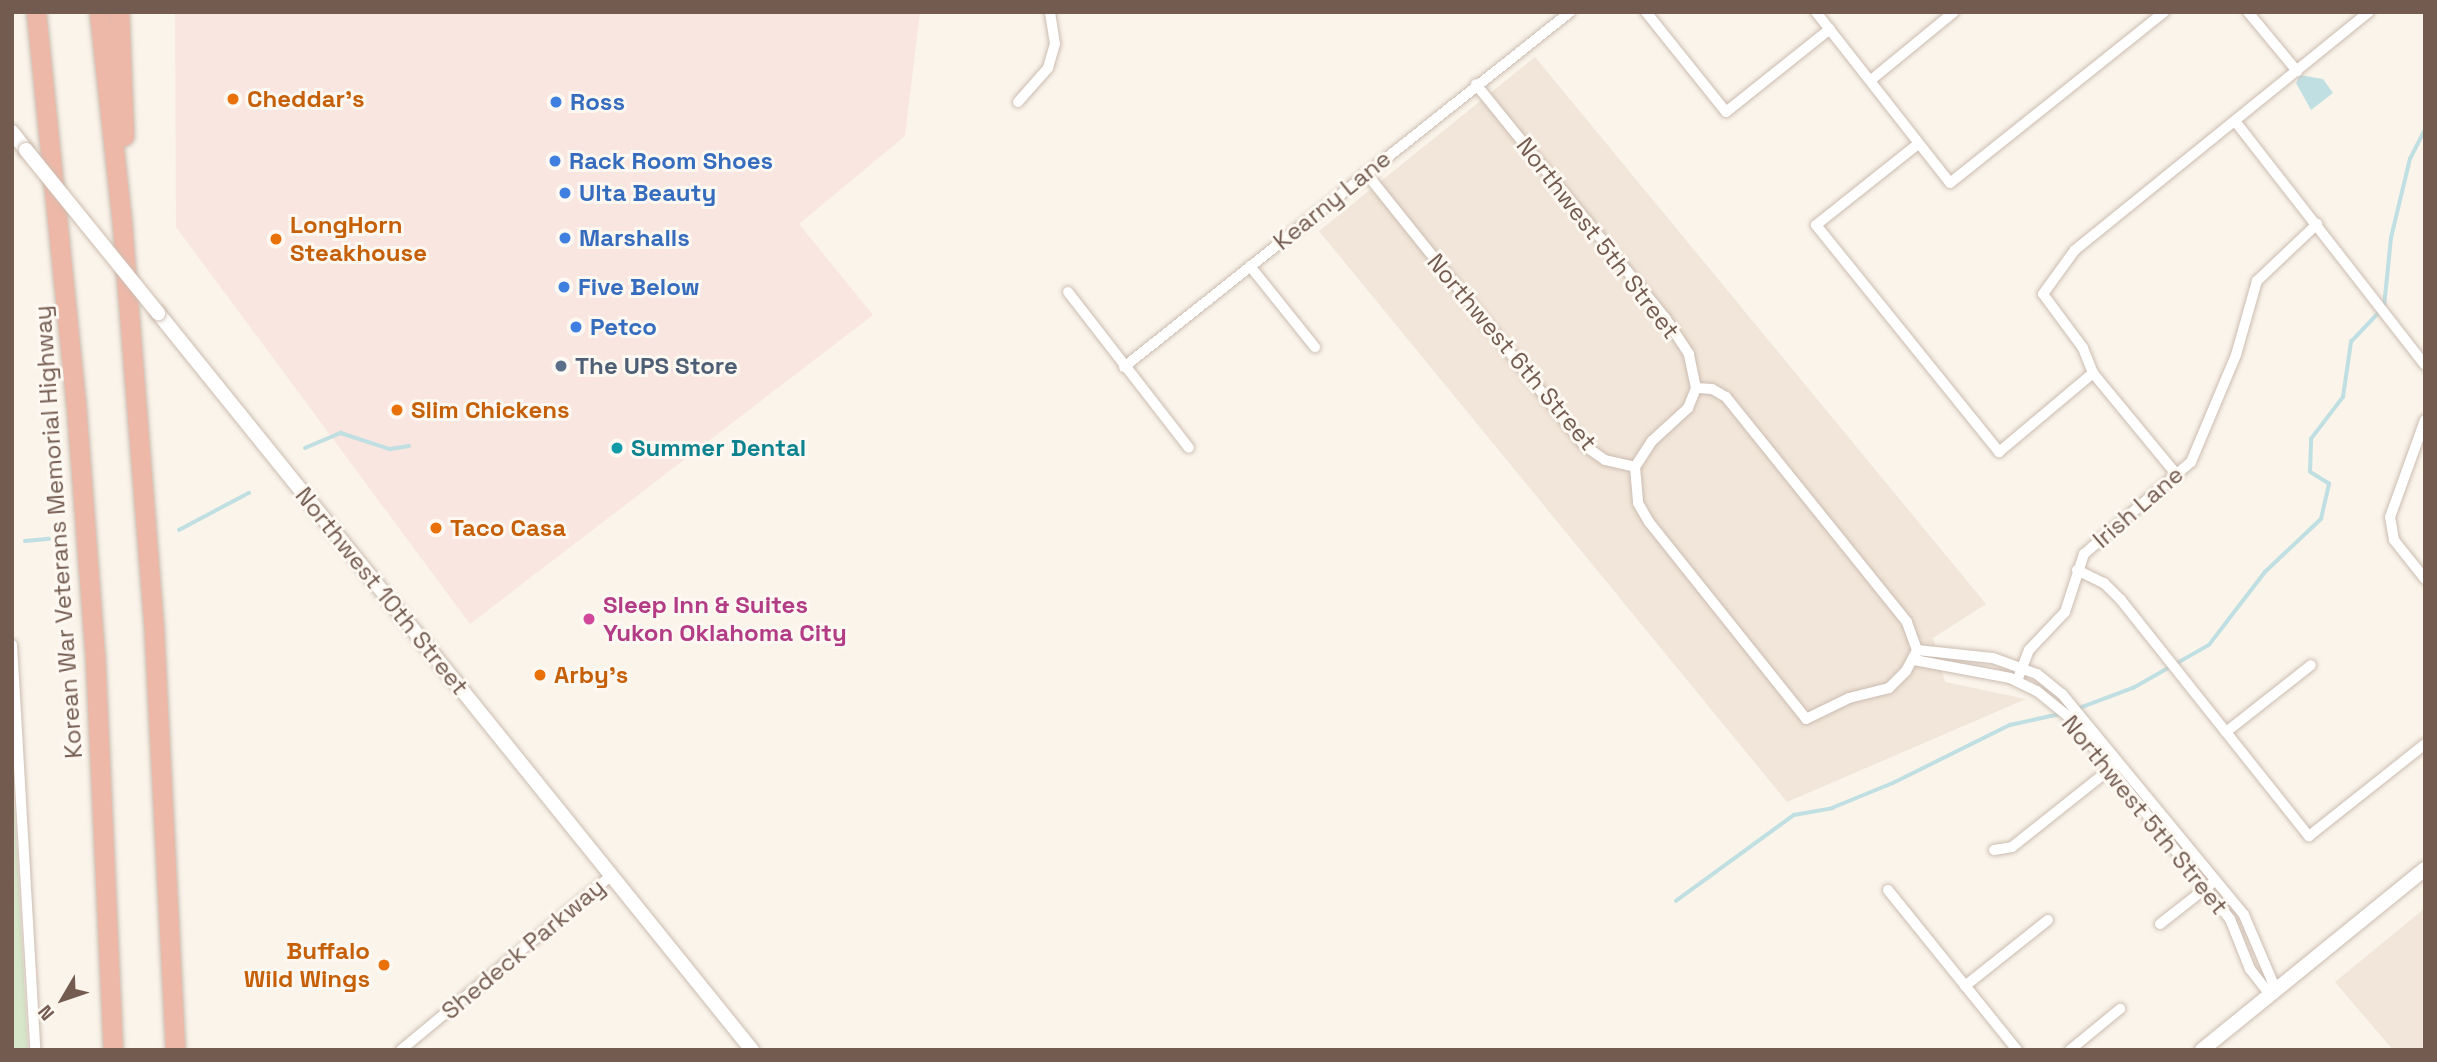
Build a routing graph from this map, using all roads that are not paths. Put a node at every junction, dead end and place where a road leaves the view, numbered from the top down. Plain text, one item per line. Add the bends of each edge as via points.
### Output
1 (36, 12) edge
2 (99, 12) edge
3 (119, 12) edge
4 (1050, 12) edge
5 (1570, 12) edge
6 (1646, 12) edge
7 (1816, 12) edge
8 (1954, 12) edge
9 (2164, 12) edge
10 (2248, 12) edge
11 (2369, 12) edge
12 (1830, 29) junction
13 (2297, 71) junction
14 (1871, 80) junction
15 (1475, 84) junction
16 (1018, 102) dead end
17 (2235, 121) junction
18 (12, 132) edge
19 (1918, 144) junction
20 (1366, 173) junction
21 (2317, 224) junction
22 (122, 225) junction
23 (1250, 266) junction
24 (1068, 292) dead end
25 (1315, 348) dead end
26 (2425, 365) edge
27 (1124, 367) junction
28 (2093, 373) junction
29 (1696, 388) junction
30 (2425, 420) edge
31 (1189, 447) dead end
32 (1635, 467) junction
33 (2177, 475) junction
34 (2077, 570) junction
35 (2425, 579) edge
36 (12, 645) edge
37 (1915, 655) junction
38 (2311, 665) dead end
39 (2020, 668) junction
40 (2017, 681) junction
41 (2226, 732) junction
42 (2425, 744) edge
43 (2119, 760) junction
44 (2110, 769) junction
45 (1994, 849) dead end
46 (2425, 869) edge
47 (612, 875) junction
48 (2216, 880) junction
49 (2206, 888) junction
50 (1888, 890) dead end
51 (2048, 920) dead end
52 (2161, 924) dead end
53 (1965, 986) junction
54 (2273, 992) junction
55 (2120, 1009) dead end
56 (35, 1050) edge
57 (113, 1050) edge
58 (175, 1050) edge
59 (401, 1050) edge
60 (752, 1050) edge
61 (2017, 1050) edge
62 (2070, 1050) edge
63 (2202, 1050) edge

1 - 57 highway, Korean War Veterans Memorial Highway via 76,405 94,656
2 - 22 highway
3 - 22 highway via 125,166
4 - 16 street via 1055,44 1048,68
5 - 15 street, Kearny Lane
6 - 12 street via 1726,112
7 - 12 street
8 - 14 street
9 - 19 street via 1950,183
10 - 13 street
11 - 13 street
12 - 14 street
13 - 17 street
14 - 19 street
15 - 20 street, Kearny Lane
15 - 29 street, Northwest 5th Street via 1665,319 1689,354
17 - 21 street
17 - 28 street via 2075,250 2043,294 2084,348
18 - 47 main road, Northwest 10th Street, bridge
19 - 28 street via 1816,225 1999,452
20 - 23 street, Kearny Lane
20 - 32 street, Northwest 6th Street via 1585,446 1605,460
21 - 26 street
21 - 33 street, Irish Lane via 2257,281 2236,355 2200,448
22 - 58 highway via 162,750
23 - 25 street
23 - 27 street, Kearny Lane
24 - 27 street
27 - 31 street
28 - 33 street
29 - 32 street via 1688,408 1652,441
29 - 37 street via 1712,389 1726,397 1907,622
30 - 35 street via 2390,517 2394,540
32 - 37 street via 1638,503 1649,522 1806,719 1849,698 1882,692
33 - 34 street, Irish Lane via 2084,554
34 - 39 street, Irish Lane via 2065,612 2029,650
34 - 41 street via 2104,583 2121,600
36 - 56 street
37 - 39 street, Northwest 5th Street via 1993,658
37 - 40 street, Northwest 5th Street
38 - 41 street
39 - 40 street, Irish Lane
39 - 43 street, Northwest 5th Street via 2062,694
40 - 44 street, Northwest 5th Street via 2070,718
41 - 42 street via 2309,836
43 - 44 street
43 - 48 street, Northwest 5th Street
44 - 45 street via 2012,847
44 - 49 street, Northwest 5th Street
46 - 54 main road
47 - 59 street, Shedeck Parkway
47 - 60 main road, Northwest 10th Street
48 - 49 street
48 - 54 street, Northwest 5th Street via 2244,915
49 - 52 street
49 - 54 street, Northwest 5th Street via 2230,919 2250,968
50 - 53 street
51 - 53 street
53 - 61 street
54 - 63 main road
55 - 62 street

